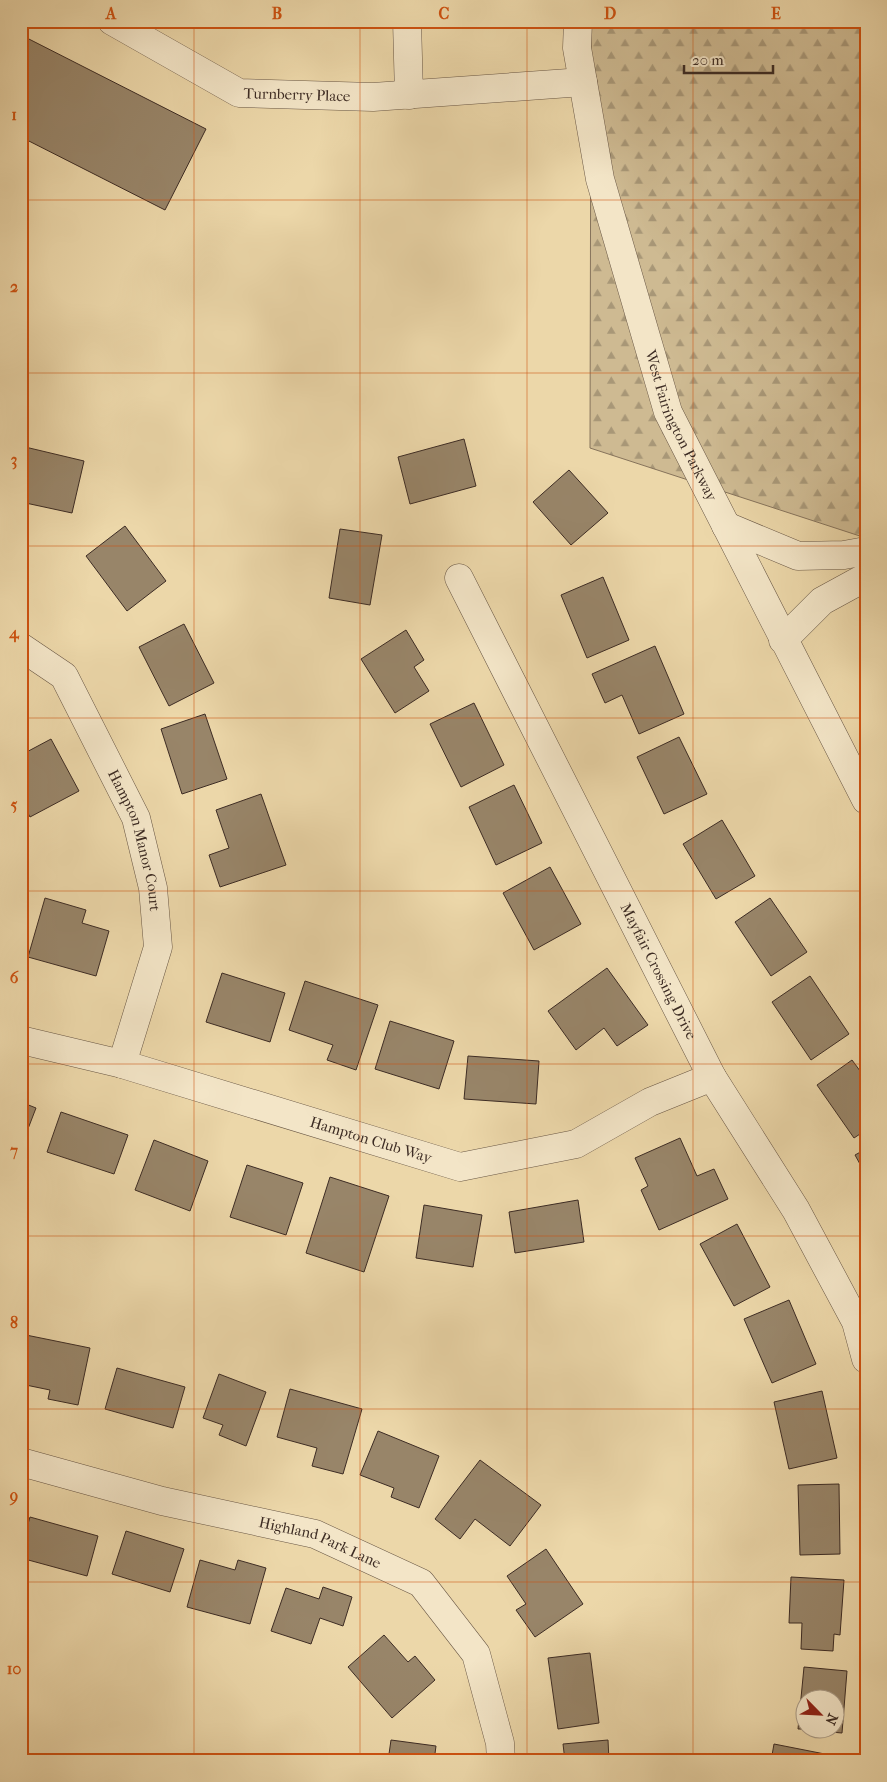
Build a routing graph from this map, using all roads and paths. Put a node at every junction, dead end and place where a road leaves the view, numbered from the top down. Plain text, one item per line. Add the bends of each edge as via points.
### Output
1 (112, 21) edge
2 (407, 21) edge
3 (578, 21) edge
4 (583, 82) junction
5 (409, 95) junction
6 (726, 526) junction
7 (866, 551) edge
8 (866, 577) edge
9 (460, 578) dead end
10 (784, 640) junction
11 (21, 647) edge
12 (866, 800) edge
13 (21, 1040) edge
14 (122, 1064) junction
15 (712, 1077) junction
16 (861, 1320) edge
17 (866, 1359) edge
18 (21, 1462) edge
19 (501, 1761) edge

1 - 5 street, Turnberry Place via 239,93
2 - 5 street
3 - 4 street, West Fairington Parkway via 577,48
4 - 5 street, Turnberry Place
4 - 6 street, West Fairington Parkway via 600,179 668,412
6 - 7 street via 798,556
6 - 10 street, West Fairington Parkway
8 - 10 street via 822,601
9 - 15 street, Mayfair Crossing Drive
10 - 12 street, West Fairington Parkway
11 - 14 street, Hampton Manor Court via 64,676 136,818 153,888 158,947
13 - 14 street, Hampton Club Way
14 - 15 street, Hampton Club Way via 460,1167 576,1144 650,1102
15 - 16 street, Mayfair Crossing Drive
16 - 17 street, Mayfair Crossing Drive
18 - 19 street, Highland Park Lane via 162,1501 314,1534 422,1583 476,1654 500,1743

